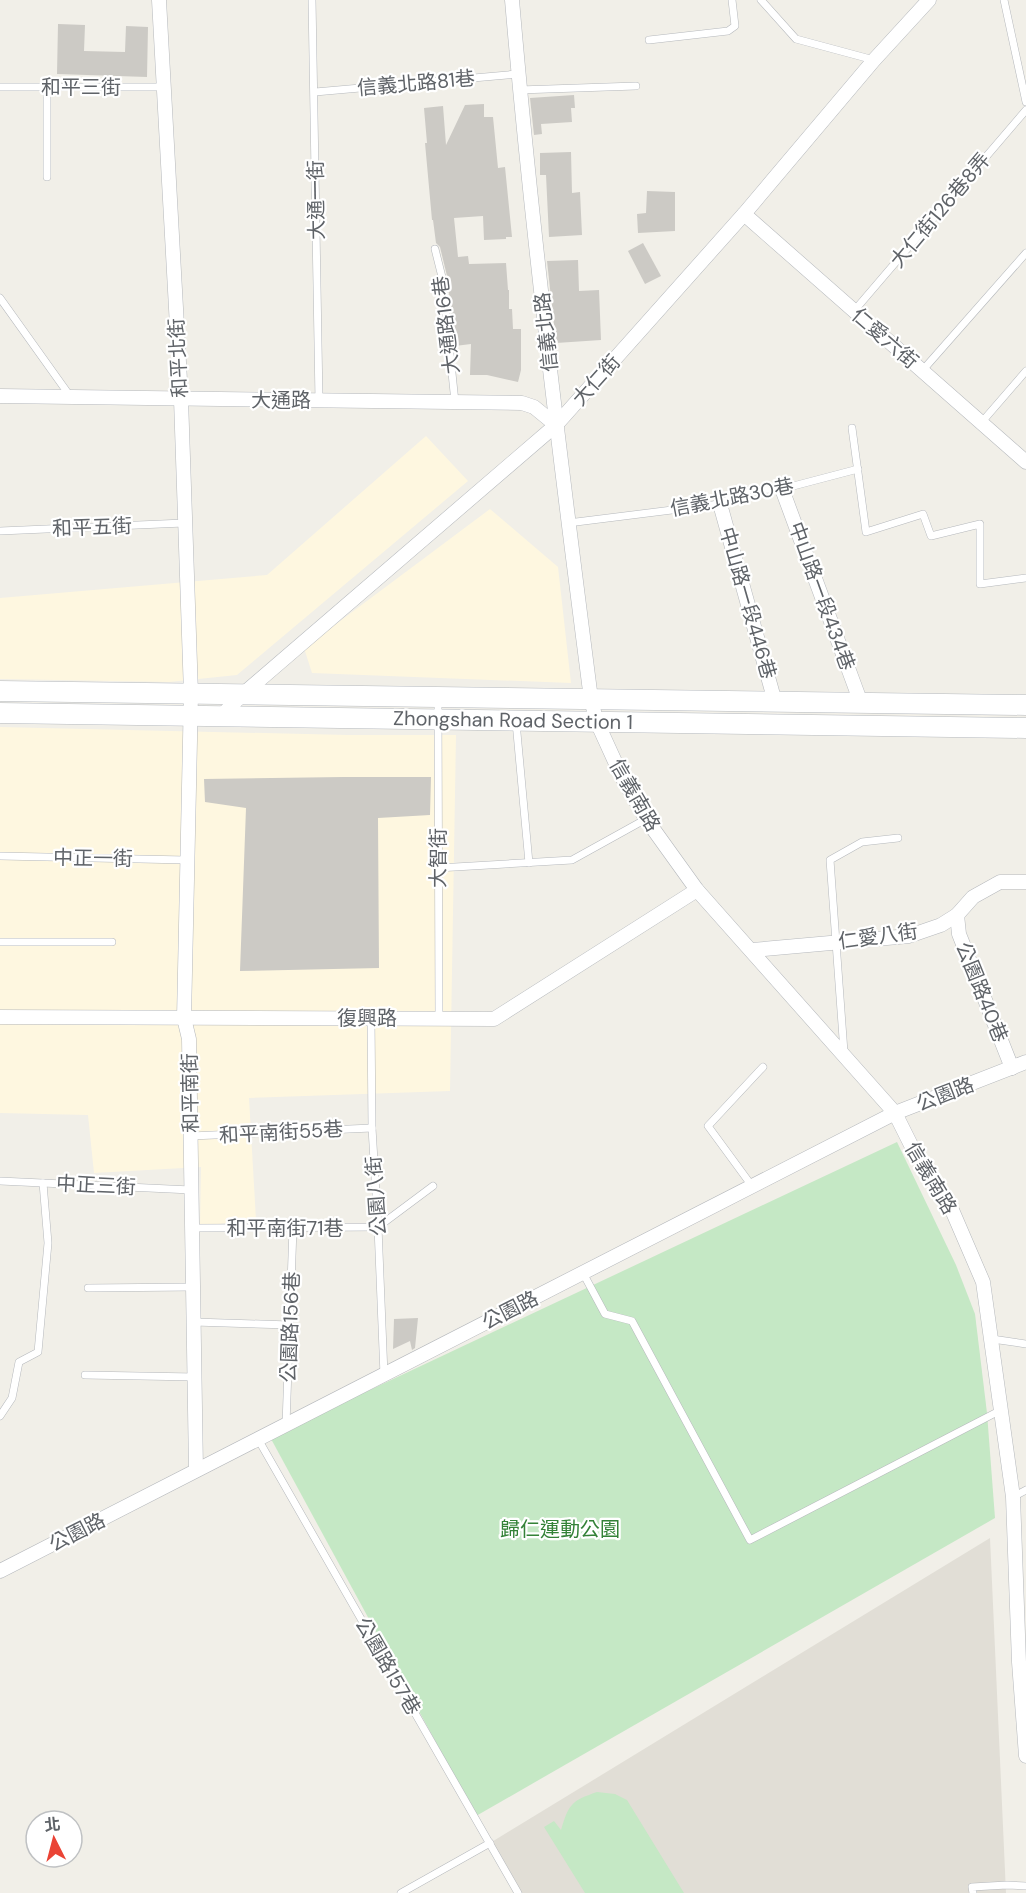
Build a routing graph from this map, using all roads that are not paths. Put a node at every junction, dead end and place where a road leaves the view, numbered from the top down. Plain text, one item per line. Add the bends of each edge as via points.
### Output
1 (159, 0) edge
2 (312, 0) edge
3 (512, 0) edge
4 (732, 0) edge
5 (761, 0) edge
6 (929, 0) edge
7 (1004, 0) edge
8 (914, 6) edge
9 (649, 40) dead end
10 (874, 60) junction
11 (518, 74) junction
12 (636, 86) dead end
13 (0, 87) edge
14 (47, 87) junction
15 (162, 87) junction
16 (519, 90) junction
17 (315, 92) junction
18 (1026, 101) edge
19 (1026, 110) edge
20 (47, 177) dead end
21 (744, 214) junction
22 (435, 249) dead end
23 (1026, 254) edge
24 (0, 298) edge
25 (855, 311) junction
26 (922, 371) junction
27 (1026, 371) edge
28 (0, 396) edge
29 (70, 396) junction
30 (181, 399) junction
31 (319, 400) junction
32 (455, 402) junction
33 (981, 423) junction
34 (556, 425) junction
35 (852, 428) dead end
36 (1026, 462) edge
37 (858, 469) junction
38 (782, 489) junction
39 (720, 504) junction
40 (184, 523) junction
41 (568, 523) junction
42 (0, 531) edge
43 (1026, 578) edge
44 (0, 691) edge
45 (191, 694) junction
46 (242, 695) junction
47 (438, 697) junction
48 (591, 699) junction
49 (775, 702) junction
50 (861, 703) junction
51 (1026, 705) edge
52 (0, 713) edge
53 (190, 717) junction
54 (219, 717) junction
55 (438, 719) junction
56 (516, 720) junction
57 (596, 720) junction
58 (1026, 728) edge
59 (646, 819) junction
60 (898, 838) dead end
61 (0, 856) edge
62 (186, 860) junction
63 (529, 863) junction
64 (438, 868) junction
65 (1026, 882) edge
66 (697, 890) junction
67 (957, 915) junction
68 (0, 942) edge
69 (112, 942) dead end
70 (836, 942) junction
71 (752, 950) junction
72 (0, 1017) edge
73 (184, 1018) junction
74 (371, 1018) junction
75 (439, 1018) junction
76 (844, 1055) junction
77 (1026, 1062) edge
78 (763, 1067) dead end
79 (1012, 1068) junction
80 (895, 1113) junction
81 (372, 1128) junction
82 (191, 1136) junction
83 (0, 1181) edge
84 (43, 1183) junction
85 (434, 1186) dead end
86 (752, 1186) junction
87 (191, 1190) junction
88 (378, 1227) junction
89 (192, 1228) junction
90 (293, 1228) junction
91 (583, 1273) junction
92 (193, 1287) junction
93 (88, 1288) dead end
94 (194, 1322) junction
95 (290, 1325) junction
96 (992, 1339) junction
97 (1026, 1344) edge
98 (85, 1375) dead end
99 (384, 1375) junction
100 (195, 1377) junction
101 (1001, 1410) junction
102 (0, 1416) edge
103 (286, 1425) junction
104 (258, 1439) junction
105 (196, 1470) junction
106 (1026, 1490) edge
107 (1013, 1497) junction
108 (0, 1571) edge
109 (1023, 1662) edge
110 (1026, 1756) edge
111 (489, 1843) junction
112 (1026, 1886) edge
113 (400, 1893) edge
114 (518, 1893) edge
115 (973, 1893) edge

1 - 15 street, 和平北街
2 - 17 lane, 大通一街
3 - 11 street, 信義北路
4 - 9 lane via 735,26 728,31
5 - 10 lane via 796,39
6 - 8 street, 大仁街
7 - 18 lane
8 - 10 street, 大仁街
10 - 21 street, 大仁街
11 - 16 street, 信義北路
11 - 17 lane, 信義北路81巷
12 - 16 lane
13 - 14 lane, 和平三街
14 - 15 lane, 和平三街
14 - 20 lane
15 - 30 street, 和平北街
16 - 34 street, 信義北路
17 - 31 lane, 大通一街
19 - 25 lane, 大仁街126巷8弄
21 - 25 street, 仁愛六街
21 - 34 street, 大仁街
22 - 32 lane, 大通路16巷 via 442,277
23 - 26 lane
24 - 29 lane
25 - 26 street, 仁愛六街
26 - 33 street, 仁愛六街
27 - 33 lane
28 - 29 street, 大通路
29 - 30 street, 大通路
30 - 31 street, 大通路
30 - 40 street, 和平北街
31 - 32 street, 大通路
32 - 34 street, 大通路 via 522,403 534,407
33 - 36 street, 仁愛六街
34 - 41 street, 信義北路
34 - 46 street, 大仁街
35 - 37 lane
37 - 38 lane, 信義北路30巷
37 - 43 lane via 866,532 923,514 931,536 980,524 980,584
38 - 39 lane, 信義北路30巷 via 749,490
38 - 50 street, 中山路一段434巷
39 - 41 lane, 信義北路30巷
39 - 49 street, 中山路一段446巷
40 - 42 lane, 和平五街
40 - 45 street, 和平北街
41 - 48 street, 信義北路
44 - 45 main road, Zhongshan Road Section 1
45 - 46 main road, Zhongshan Road Section 1
45 - 53 street, 和平北街
46 - 47 main road, Zhongshan Road Section 1
46 - 54 street, 大仁街
47 - 48 main road, Zhongshan Road Section 1
47 - 55 lane, 大智街
48 - 49 main road, Zhongshan Road Section 1
48 - 57 street, 信義南路
49 - 50 main road, Zhongshan Road Section 1
50 - 51 main road, Zhongshan Road Section 1
52 - 53 main road, Zhongshan Road Section 1
53 - 54 main road, Zhongshan Road Section 1
53 - 62 street, 和平南街
54 - 55 main road, Zhongshan Road Section 1
55 - 56 main road, Zhongshan Road Section 1
55 - 64 lane, 大智街
56 - 57 main road, Zhongshan Road Section 1
56 - 63 lane
57 - 58 main road, Zhongshan Road Section 1
57 - 59 street, 信義南路
59 - 63 lane via 572,860
59 - 66 street, 信義南路
60 - 70 lane via 862,842 830,860
61 - 62 lane, 中正一街
62 - 73 street, 和平南街
63 - 64 lane
64 - 75 lane, 大智街
65 - 67 street, 仁愛八街 via 999,882 973,897
66 - 71 street, 信義南路
66 - 75 street, 復興路 via 494,1019
67 - 70 street, 仁愛八街 via 909,936
67 - 79 street, 公園路40巷 via 959,934
68 - 69 lane
70 - 71 street, 仁愛八街
70 - 76 lane
71 - 76 street, 信義南路
72 - 73 street, 復興路
73 - 74 street, 復興路
73 - 82 street, 和平南街 via 189,1039
74 - 75 street, 復興路
74 - 81 lane, 公園八街
76 - 80 street, 信義南路
77 - 79 street, 公園路
78 - 86 lane via 708,1126
79 - 80 street, 公園路
80 - 86 street, 公園路
80 - 96 street, 信義南路 via 952,1210 983,1282
81 - 82 lane, 和平南街55巷
81 - 88 lane, 公園八街
82 - 87 street, 和平南街
83 - 84 lane, 中正三街
84 - 87 lane, 中正三街
84 - 102 lane via 48,1243 38,1352 20,1362 12,1398
85 - 88 lane
86 - 91 street, 公園路
87 - 89 street, 和平南街
88 - 90 lane, 和平南街71巷
88 - 99 lane, 公園八街
89 - 90 lane, 和平南街71巷
89 - 92 street, 和平南街
90 - 95 lane, 公園路156巷
91 - 99 street, 公園路
91 - 101 lane via 605,1314 632,1321 750,1540
92 - 93 lane
92 - 94 street, 和平南街
94 - 95 lane
94 - 100 street, 和平南街
95 - 103 lane, 公園路156巷
96 - 97 lane
96 - 101 street, 信義南路
98 - 100 lane
99 - 103 street, 公園路
100 - 105 street, 和平南街
101 - 107 street, 信義南路
103 - 104 street, 公園路
104 - 105 street, 公園路
104 - 111 lane, 公園路157巷
105 - 108 street, 公園路
106 - 107 lane
107 - 109 street, 信義南路
109 - 110 street, 信義南路
111 - 113 lane
111 - 114 lane, 公園路157巷
112 - 115 lane via 972,1887

